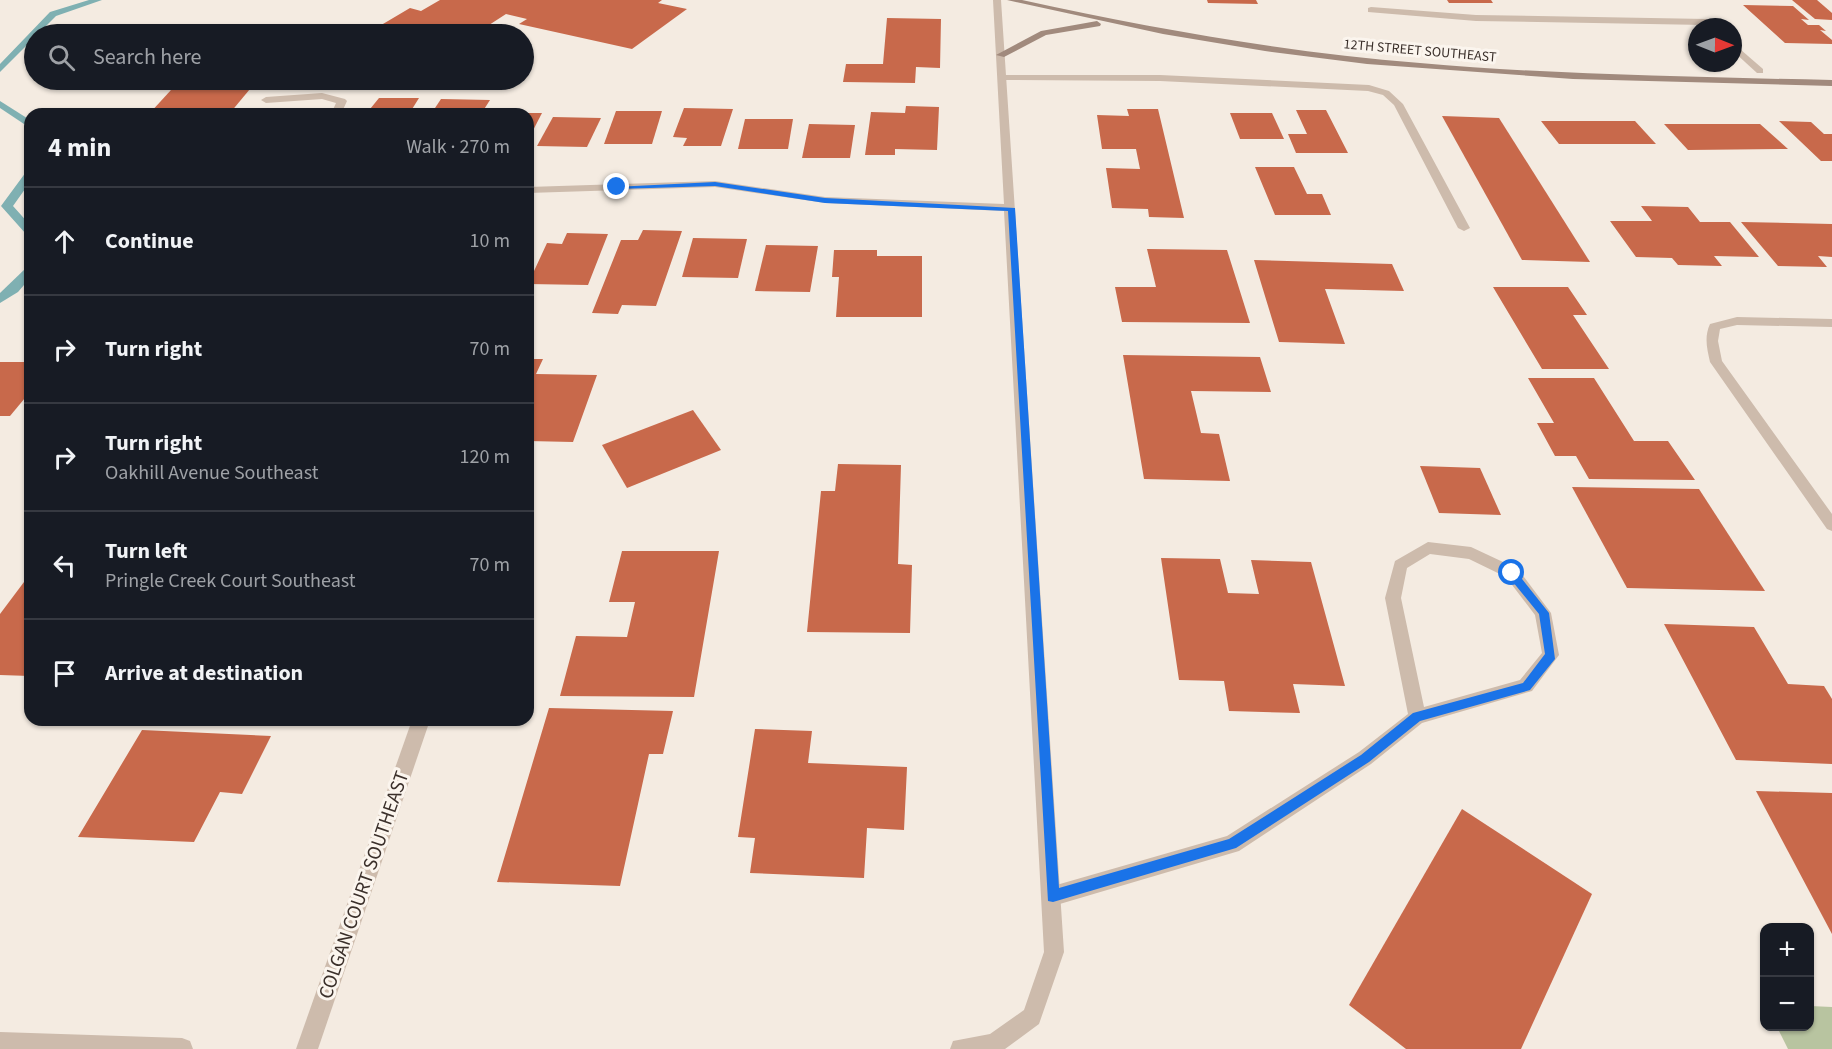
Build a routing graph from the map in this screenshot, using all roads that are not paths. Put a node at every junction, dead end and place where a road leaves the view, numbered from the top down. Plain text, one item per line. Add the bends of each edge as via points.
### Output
1 (997, 0) edge
2 (1011, 0) edge
3 (1371, 10) dead end
4 (1688, 22) edge
5 (1110, 23) junction
6 (1742, 54) edge
7 (1002, 55) junction
8 (1760, 71) dead end
9 (1003, 78) junction
10 (1832, 83) edge
11 (266, 100) dead end
12 (339, 108) edge
13 (534, 190) edge
14 (1011, 208) junction
15 (1464, 228) dead end
16 (1832, 323) edge
17 (1832, 525) edge
18 (1417, 717) junction
19 (419, 726) edge
20 (1053, 896) junction
21 (0, 1043) edge
22 (182, 1049) edge
23 (307, 1049) edge
24 (961, 1049) edge

1 - 7 street
2 - 5 main road, 12TH STREET SOUTHEAST
3 - 4 street via 1487,18
5 - 7 main road via 1044,33
5 - 10 main road, 12TH STREET SOUTHEAST via 1417,66 1558,75
6 - 8 street
7 - 9 street
9 - 14 street
9 - 15 street via 1288,83 1369,88 1386,93 1398,104
11 - 12 street via 321,96 342,101
13 - 14 street via 715,184 825,200
14 - 20 street
16 - 17 street via 1737,321 1714,327 1712,341 1716,362
18 - 18 street via 1526,687 1551,655 1544,613 1512,573 1471,553 1428,548 1400,565 1393,598
18 - 20 street via 1365,758 1232,844
19 - 23 street, COLGAN COURT SOUTHEAST
20 - 24 street via 1054,952 1032,1017 994,1044
21 - 22 street

